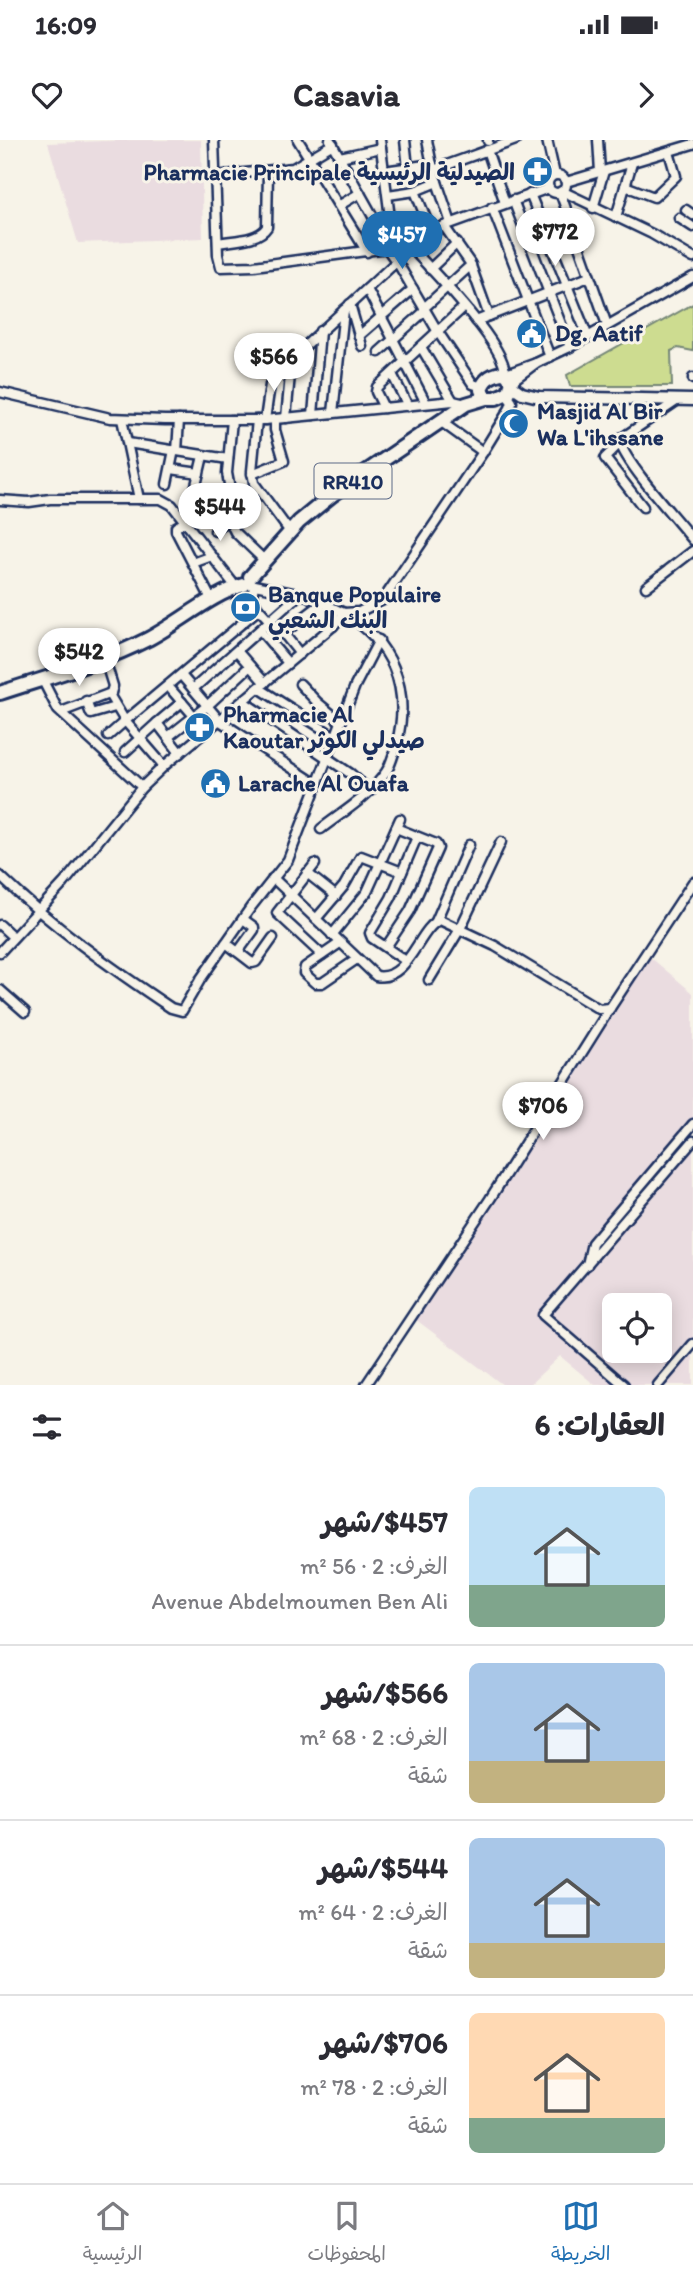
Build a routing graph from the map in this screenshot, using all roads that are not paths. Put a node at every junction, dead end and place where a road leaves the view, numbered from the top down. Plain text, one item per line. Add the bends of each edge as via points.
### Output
1 (214, 140) edge
2 (298, 140) edge
3 (405, 140) edge
4 (427, 140) edge
5 (487, 140) edge
6 (516, 140) edge
7 (547, 140) edge
8 (598, 140) edge
9 (673, 140) edge
10 (332, 142) edge
11 (381, 144) edge
12 (693, 144) edge
13 (499, 146) junction
14 (487, 150) junction
15 (673, 151) junction
16 (340, 157) junction
17 (310, 159) junction
18 (632, 163) junction
19 (432, 167) junction
20 (408, 168) junction
21 (268, 171) junction
22 (384, 171) junction
23 (602, 172) junction
24 (555, 175) junction
25 (215, 176) junction
26 (437, 182) junction
27 (566, 183) junction
28 (625, 186) junction
29 (549, 188) junction
30 (415, 191) junction
31 (561, 192) junction
32 (360, 193) junction
33 (530, 194) junction
34 (388, 195) junction
35 (509, 201) junction
36 (340, 205) junction
37 (492, 207) junction
38 (593, 208) junction
39 (390, 210) junction
40 (372, 214) junction
41 (616, 218) junction
42 (678, 218) dead end
43 (447, 224) junction
44 (693, 227) edge
45 (431, 232) junction
46 (218, 243) junction
47 (457, 243) junction
48 (397, 246) junction
49 (367, 252) junction
50 (693, 258) edge
51 (396, 259) junction
52 (471, 265) junction
53 (430, 269) junction
54 (693, 277) edge
55 (589, 278) junction
56 (566, 286) junction
57 (447, 288) junction
58 (367, 289) junction
59 (413, 289) junction
60 (549, 293) junction
61 (528, 300) junction
62 (347, 307) junction
63 (464, 307) junction
64 (425, 309) junction
65 (489, 316) junction
66 (382, 318) junction
67 (476, 321) junction
68 (607, 325) junction
69 (320, 331) junction
70 (438, 332) junction
71 (359, 336) junction
72 (588, 337) junction
73 (393, 340) junction
74 (362, 346) dead end
75 (421, 347) junction
76 (570, 348) junction
77 (379, 352) dead end
78 (550, 357) junction
79 (288, 361) junction
80 (405, 362) junction
81 (392, 374) junction
82 (508, 383) junction
83 (0, 392) edge
84 (484, 392) junction
85 (678, 400) junction
86 (693, 400) edge
87 (463, 402) junction
88 (426, 403) junction
89 (408, 406) junction
90 (384, 408) junction
91 (333, 413) junction
92 (313, 415) junction
93 (286, 418) junction
94 (122, 419) junction
95 (275, 419) junction
96 (179, 420) junction
97 (232, 420) junction
98 (261, 421) junction
99 (440, 421) junction
100 (128, 443) junction
101 (620, 443) junction
102 (175, 450) junction
103 (483, 452) junction
104 (202, 456) junction
105 (228, 459) junction
106 (171, 469) junction
107 (199, 472) junction
108 (639, 472) junction
109 (252, 474) junction
110 (625, 483) junction
111 (167, 484) dead end
112 (139, 499) junction
113 (0, 500) edge
114 (191, 506) dead end
115 (643, 507) dead end
116 (229, 517) junction
117 (185, 522) junction
118 (215, 531) dead end
119 (290, 532) junction
120 (693, 540) edge
121 (693, 551) edge
122 (212, 556) junction
123 (264, 561) junction
124 (193, 563) junction
125 (245, 582) junction
126 (646, 587) dead end
127 (300, 594) junction
128 (210, 597) junction
129 (321, 604) junction
130 (259, 609) junction
131 (344, 613) junction
132 (270, 621) junction
133 (334, 626) junction
134 (260, 630) junction
135 (284, 634) junction
136 (379, 640) junction
137 (237, 651) junction
138 (300, 654) junction
139 (104, 657) junction
140 (288, 663) junction
141 (250, 666) junction
142 (181, 675) junction
143 (42, 679) junction
144 (300, 684) dead end
145 (262, 685) junction
146 (168, 686) junction
147 (193, 689) junction
148 (0, 691) edge
149 (111, 693) junction
150 (86, 701) junction
151 (182, 702) junction
152 (243, 702) junction
153 (207, 706) junction
154 (115, 707) junction
155 (61, 712) junction
156 (194, 716) junction
157 (125, 721) junction
158 (220, 721) junction
159 (341, 722) junction
160 (157, 723) junction
161 (108, 736) dead end
162 (168, 737) junction
163 (337, 738) junction
164 (140, 739) junction
165 (125, 752) dead end
166 (180, 753) junction
167 (328, 760) junction
168 (164, 766) junction
169 (318, 785) junction
170 (142, 787) junction
171 (370, 791) junction
172 (400, 819) dead end
173 (396, 828) junction
174 (320, 829) dead end
175 (417, 837) junction
176 (501, 842) dead end
177 (469, 845) dead end
178 (381, 863) junction
179 (315, 864) dead end
180 (402, 872) junction
181 (307, 873) junction
182 (0, 876) edge
183 (273, 878) junction
184 (693, 882) edge
185 (290, 894) junction
186 (336, 896) junction
187 (38, 910) junction
188 (243, 919) junction
189 (316, 919) junction
190 (436, 921) junction
191 (0, 925) edge
192 (460, 929) junction
193 (332, 935) junction
194 (13, 937) junction
195 (273, 938) dead end
196 (226, 943) junction
197 (340, 943) junction
198 (386, 947) junction
199 (0, 952) edge
200 (238, 952) junction
201 (323, 955) junction
202 (357, 959) junction
203 (406, 961) junction
204 (429, 980) dead end
205 (0, 990) edge
206 (610, 1008) junction
207 (25, 1012) dead end
208 (693, 1124) edge
209 (693, 1141) edge
210 (587, 1265) junction
211 (693, 1345) edge
212 (366, 1385) edge
213 (624, 1385) edge
214 (658, 1385) edge

1 - 25 street
2 - 17 street
3 - 20 street
4 - 19 street
5 - 13 street
6 - 13 street
7 - 24 street
8 - 23 street
9 - 15 street
10 - 16 street
10 - 17 street
11 - 16 street
11 - 22 street
12 - 15 street
13 - 14 street
14 - 19 street
14 - 35 street
15 - 18 street
15 - 28 street via 676,176 654,197
16 - 32 street
17 - 21 street via 293,168
17 - 36 street
18 - 23 street
18 - 28 street
19 - 20 street
19 - 26 street
20 - 22 street
21 - 25 street
21 - 46 street via 264,232
22 - 34 street
23 - 27 street
23 - 38 street
24 - 27 street
24 - 29 street
25 - 46 street
26 - 30 street
26 - 43 street
27 - 31 street
28 - 41 street
29 - 31 street
29 - 33 street
30 - 34 street
30 - 45 street
31 - 38 street
31 - 55 street
32 - 36 street
32 - 40 street
33 - 35 street
33 - 56 street
34 - 39 street
35 - 37 street
35 - 60 street
36 - 49 street
37 - 43 street
37 - 61 street
38 - 41 street
39 - 40 street
39 - 48 street
40 - 48 street
41 - 50 street
42 - 44 street
43 - 45 street
43 - 47 street
45 - 48 street
46 - 49 street via 224,268
47 - 52 street
47 - 53 street
48 - 49 street
48 - 51 street via 389,254
48 - 53 street
51 - 58 street
51 - 59 street
52 - 57 street
52 - 65 street
53 - 57 street
54 - 68 street
55 - 56 street
55 - 68 street
56 - 60 street
56 - 72 street
57 - 63 street
57 - 64 street
58 - 62 street
58 - 66 street
59 - 64 street
59 - 66 street
60 - 61 street
60 - 76 street
61 - 65 street
61 - 78 street
62 - 69 street
62 - 71 street
62 - 91 street
63 - 67 street
63 - 70 street
64 - 70 street
64 - 73 street
65 - 67 street
66 - 71 street
66 - 73 street
67 - 82 street via 502,358
68 - 72 street
69 - 79 street
69 - 92 street
70 - 75 street
70 - 84 street via 473,384
71 - 74 street
72 - 76 street
73 - 77 street
73 - 80 street
75 - 80 street
75 - 87 street
76 - 78 street
78 - 82 street
79 - 93 street
79 - 98 street via 270,385
80 - 81 street
80 - 88 street
81 - 89 street
81 - 90 street via 376,388
82 - 84 highway, RR410 via 496,398
82 - 84 highway, RR410 via 491,377
82 - 85 main road via 522,393 540,397
82 - 103 street via 511,406
83 - 94 street
84 - 87 highway, RR410
85 - 86 main road
85 - 101 street
87 - 88 street
87 - 99 highway, RR410
88 - 89 street
89 - 90 street
90 - 91 street
91 - 92 street
92 - 93 street
93 - 95 street
94 - 96 street
94 - 100 street
95 - 98 street
95 - 109 street via 284,461
96 - 97 street
96 - 102 street
97 - 98 street
97 - 105 street
98 - 109 street
99 - 103 street
99 - 119 highway, RR410 via 332,495
100 - 102 street
100 - 112 street
101 - 108 street
101 - 110 street via 605,458
102 - 104 street
102 - 106 street
103 - 131 street via 385,598 359,612
104 - 105 street
104 - 107 street
105 - 116 street via 233,506
106 - 107 street
106 - 111 street
107 - 114 street
108 - 110 street
108 - 120 street
109 - 119 street via 258,491
110 - 115 street
112 - 113 street
112 - 117 street via 167,502
116 - 118 street
116 - 123 street via 235,532
117 - 122 street
117 - 124 street via 176,530
119 - 123 highway, RR410
121 - 126 street
122 - 124 street
122 - 125 street
123 - 125 highway, RR410
124 - 128 street
125 - 127 street
125 - 128 highway, RR410
125 - 130 street
125 - 139 highway, RR410 via 146,640
127 - 129 street
127 - 132 street
128 - 148 highway, RR410 via 129,643
129 - 131 street
129 - 133 street
129 - 135 street
130 - 132 street
130 - 142 street
131 - 133 street
131 - 136 street
132 - 134 street
132 - 135 street
133 - 138 street
134 - 137 street
134 - 140 street
135 - 138 street
136 - 159 street
136 - 171 street via 396,671 401,726 391,764
137 - 141 street
137 - 147 street
138 - 140 street
139 - 143 highway, RR410
139 - 149 street
140 - 145 street
141 - 145 street
141 - 153 street
142 - 146 street
142 - 147 street
143 - 148 highway, RR410
143 - 155 street
144 - 159 street
145 - 152 street
145 - 163 street
146 - 151 street
146 - 157 street
147 - 153 street
149 - 150 street
149 - 154 street
150 - 154 street via 91,714
150 - 155 street
151 - 156 street
151 - 160 street
152 - 158 street
152 - 167 street
153 - 156 street
153 - 158 street
154 - 157 street
155 - 170 street
156 - 162 street
157 - 161 street
157 - 164 street
158 - 166 street
158 - 169 street
159 - 163 street
160 - 162 street
160 - 164 street
162 - 166 street
163 - 167 street
164 - 165 street
164 - 168 street
166 - 168 street
167 - 169 street
167 - 171 street
168 - 170 street
169 - 183 street via 290,855
170 - 187 street
171 - 174 street
172 - 173 street
173 - 175 street
173 - 178 street
175 - 180 street
175 - 198 street via 436,844 438,850 410,911
176 - 192 street
177 - 190 street
178 - 180 street
178 - 186 street via 359,856
178 - 193 street via 366,892
179 - 181 street
180 - 198 street via 370,933
181 - 185 street
181 - 186 street
182 - 187 street
183 - 185 street
183 - 188 street
184 - 206 street
185 - 189 street
185 - 201 street via 278,915
186 - 189 street
187 - 194 street
187 - 196 street via 103,962 178,1011
188 - 196 street
188 - 200 street via 254,930
189 - 193 street
190 - 192 street
190 - 203 street
191 - 194 street
192 - 204 street
192 - 206 street via 600,1009
193 - 197 street
194 - 199 street
195 - 200 street via 256,962
196 - 200 street
197 - 201 street
197 - 202 street
198 - 203 street
201 - 202 street via 304,970 318,983
202 - 203 street via 382,977
205 - 207 street
206 - 212 street
208 - 210 street via 592,1243
209 - 210 street
210 - 213 street via 543,1315
211 - 214 street

